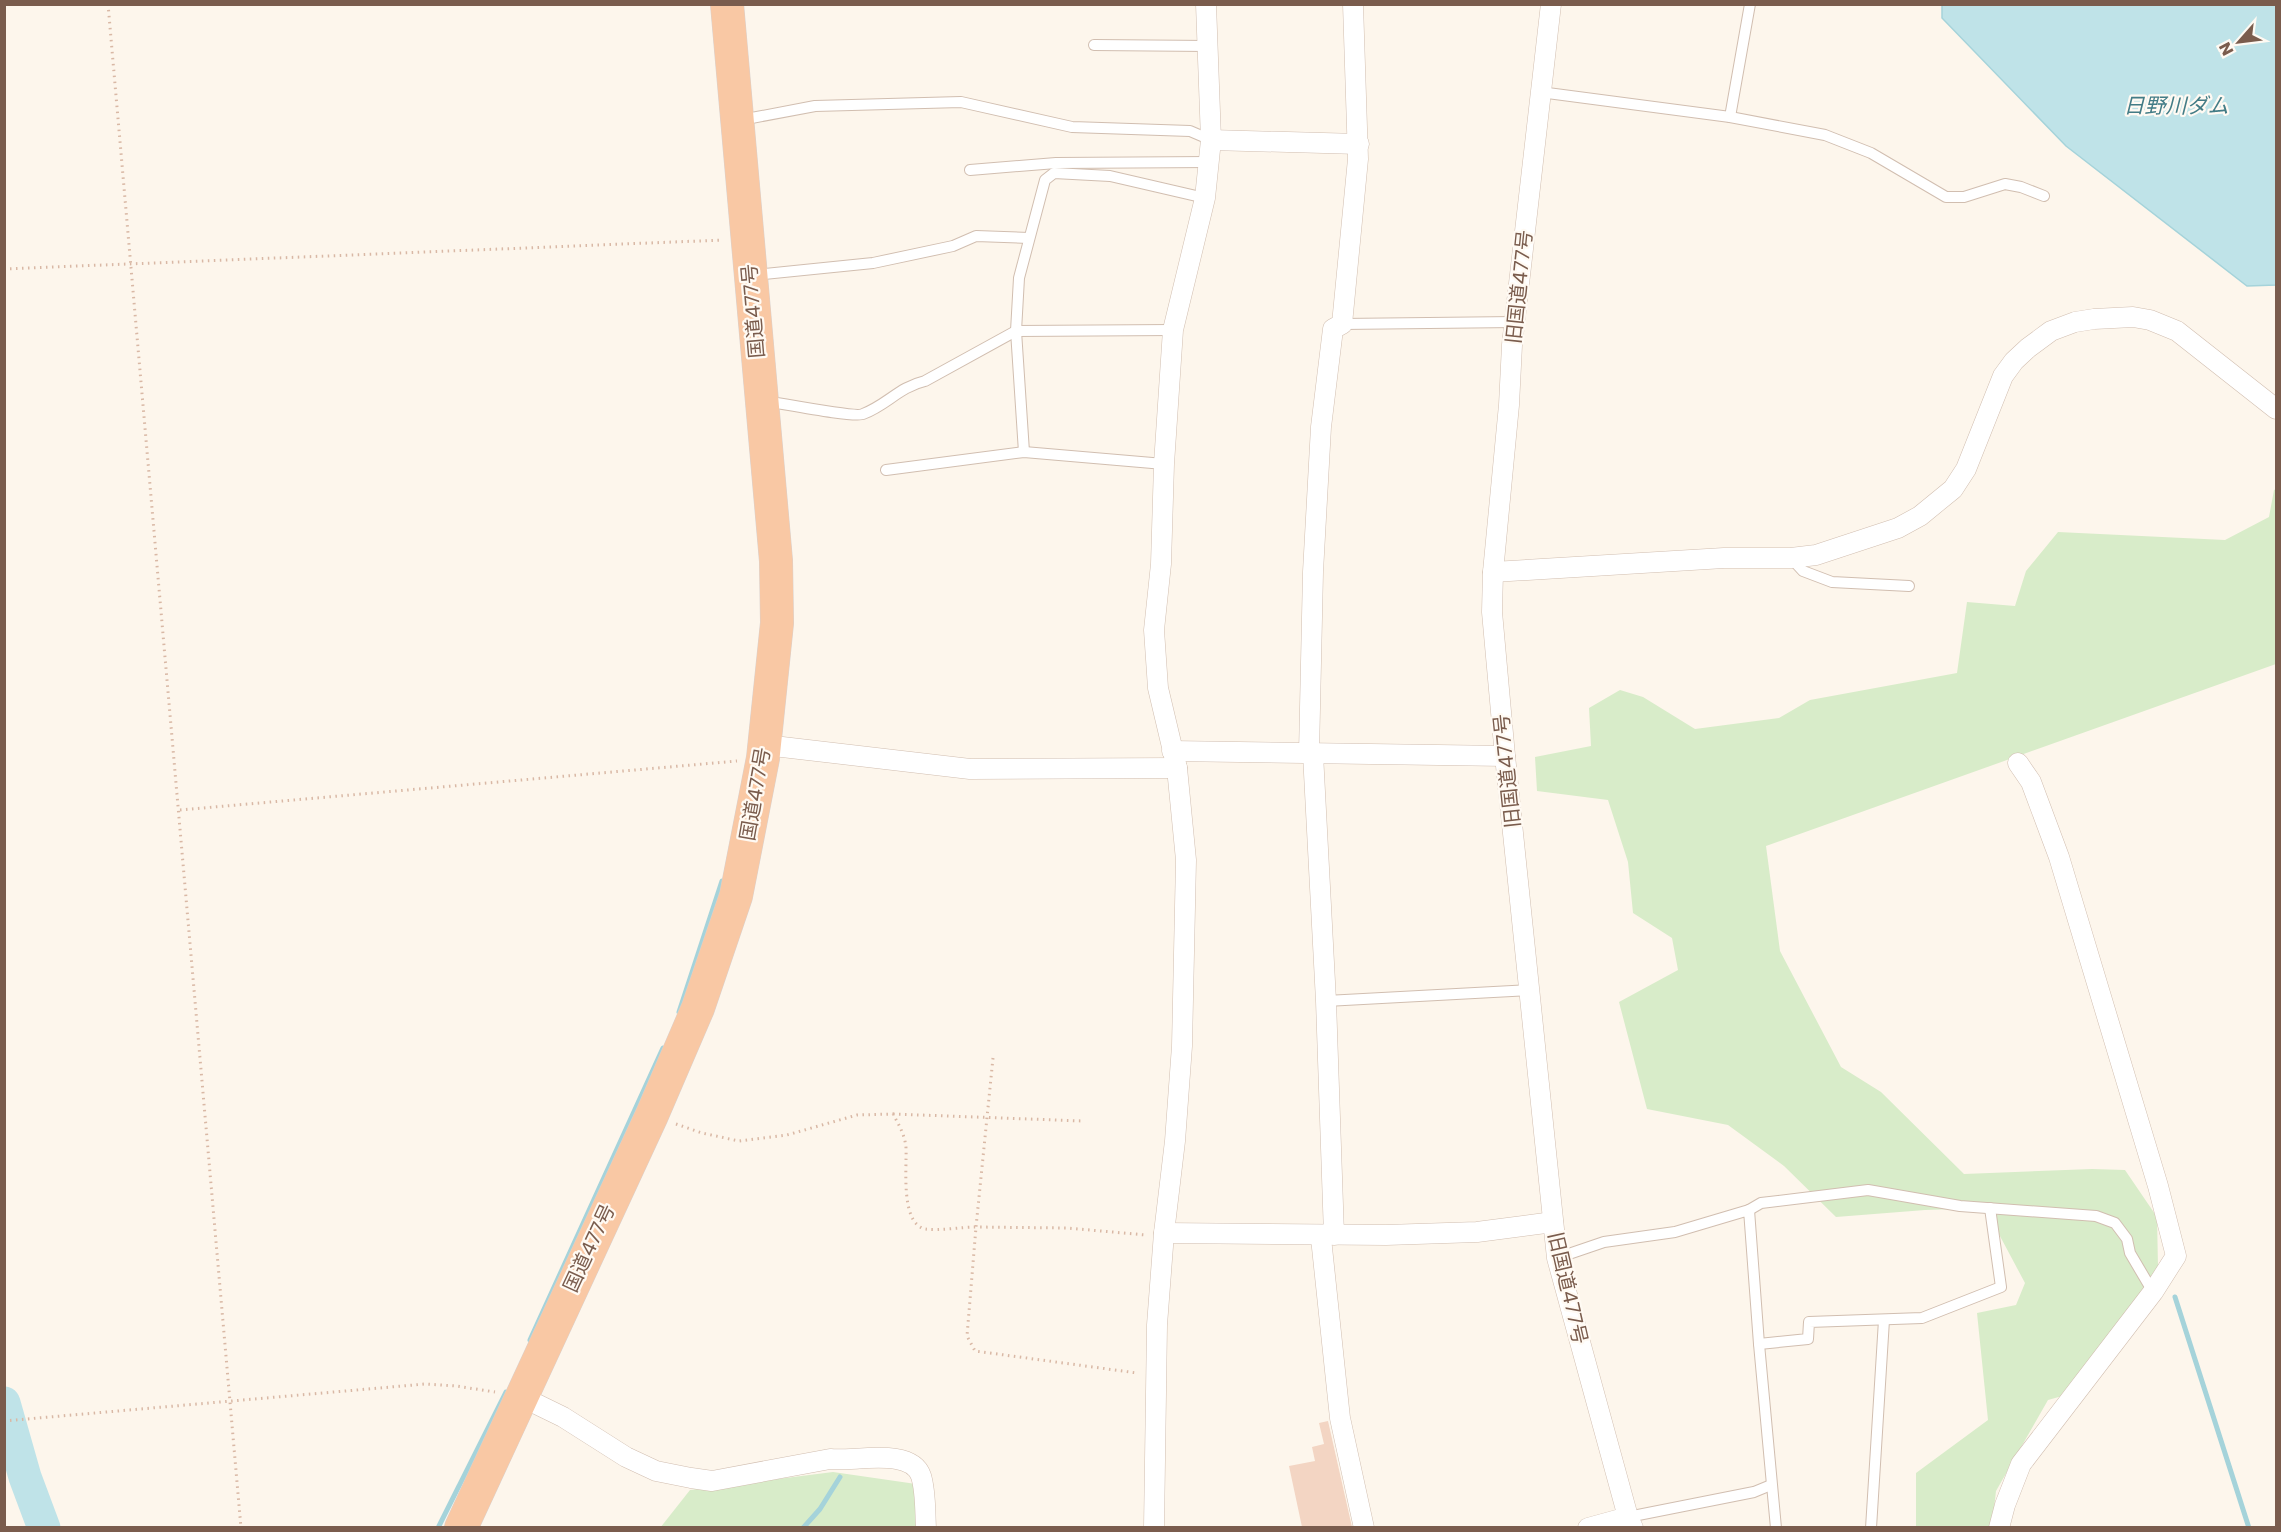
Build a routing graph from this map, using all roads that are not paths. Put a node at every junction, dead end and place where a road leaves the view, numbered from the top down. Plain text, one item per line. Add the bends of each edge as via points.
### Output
1 (727, 4) edge
2 (1206, 4) edge
3 (1353, 4) edge
4 (1551, 4) edge
5 (1750, 4) edge
6 (1094, 45) dead end
7 (1208, 46) junction
8 (1540, 92) junction
9 (1730, 117) junction
10 (737, 120) junction
11 (1211, 140) junction
12 (1359, 144) junction
13 (1210, 162) junction
14 (970, 170) dead end
15 (2044, 196) dead end
16 (1205, 198) junction
17 (1029, 238) junction
18 (750, 276) junction
19 (1515, 322) junction
20 (1342, 324) junction
21 (1173, 330) junction
22 (1016, 332) junction
23 (761, 400) junction
24 (2277, 409) edge
25 (1024, 452) junction
26 (1164, 464) junction
27 (886, 470) dead end
28 (1791, 558) junction
29 (1493, 572) junction
30 (1909, 586) dead end
31 (764, 752) junction
32 (1311, 754) junction
33 (1505, 756) junction
34 (1175, 760) junction
35 (2018, 764) dead end
36 (1530, 990) junction
37 (1326, 1001) junction
38 (1990, 1208) junction
39 (1749, 1210) junction
40 (1553, 1222) junction
41 (1163, 1235) junction
42 (1332, 1235) junction
43 (1557, 1258) junction
44 (2153, 1292) junction
45 (1884, 1320) junction
46 (1758, 1344) junction
47 (520, 1396) junction
48 (1771, 1485) junction
49 (1630, 1522) edge
50 (461, 1527) edge
51 (927, 1527) edge
52 (1154, 1527) edge
53 (1364, 1527) edge
54 (1588, 1527) edge
55 (1776, 1527) edge
56 (1871, 1527) edge
57 (1999, 1527) edge

1 - 10 highway, 国道477号
2 - 7 street
3 - 12 street
4 - 8 street, 旧国道477号
5 - 9 lane
6 - 7 lane
7 - 11 street
8 - 9 lane
8 - 19 street, 旧国道477号
9 - 15 lane via 1835,139 1871,153 1946,197 1964,197 2005,184
10 - 11 lane via 815,106 961,102 1072,127 1190,131
10 - 18 highway, 国道477号
11 - 12 street
11 - 13 street
12 - 20 street
13 - 14 lane via 1056,162
13 - 16 street
16 - 17 lane via 1110,176 1054,173 1045,180
16 - 21 street
17 - 18 lane via 976,236 952,246 873,264
17 - 22 lane via 1019,278
18 - 23 highway, 国道477号
19 - 20 lane
19 - 29 street, 旧国道477号
20 - 32 street via 1333,329 1321,427 1313,583
21 - 22 lane
21 - 26 street
22 - 23 lane via 925,381 911,384 861,416
22 - 25 lane
23 - 31 highway, 国道477号 via 776,561 777,623
24 - 28 street via 2176,331 2150,320 2114,317 2063,326 2028,348 2003,376 1966,470 1942,500 1898,528 1816,555
25 - 26 lane
25 - 27 lane
26 - 34 street via 1161,564 1154,630 1158,688
28 - 29 street via 1724,558
28 - 30 lane via 1803,571 1832,582
29 - 33 street, 旧国道477号 via 1492,612
31 - 34 street via 970,769
31 - 47 highway, 国道477号 via 736,896 698,1008
32 - 33 street
32 - 34 street
32 - 37 street
33 - 36 street, 旧国道477号
34 - 41 street via 1186,860 1182,1046 1176,1141
35 - 44 street via 2031,782 2059,857 2171,1236 2176,1256
36 - 37 lane
36 - 40 street, 旧国道477号
37 - 42 street
38 - 39 lane via 1868,1190 1761,1203
38 - 44 lane via 2096,1216 2115,1223
38 - 45 lane via 2001,1287 1922,1318
39 - 43 lane via 1675,1232 1604,1242
39 - 46 lane
40 - 42 street via 1477,1232
40 - 43 street, 旧国道477号
41 - 42 street
41 - 52 street via 1157,1324
42 - 53 street via 1321,1238 1330,1337 1340,1419
43 - 49 street, 旧国道477号
44 - 57 street via 2021,1464
45 - 46 lane via 1809,1322 1808,1339
45 - 56 lane
46 - 48 lane
47 - 50 highway, 国道477号
47 - 51 street via 563,1417 626,1457 656,1471 698,1480 712,1481 830,1459 905,1461 922,1478
48 - 49 lane
48 - 55 lane
49 - 54 street

